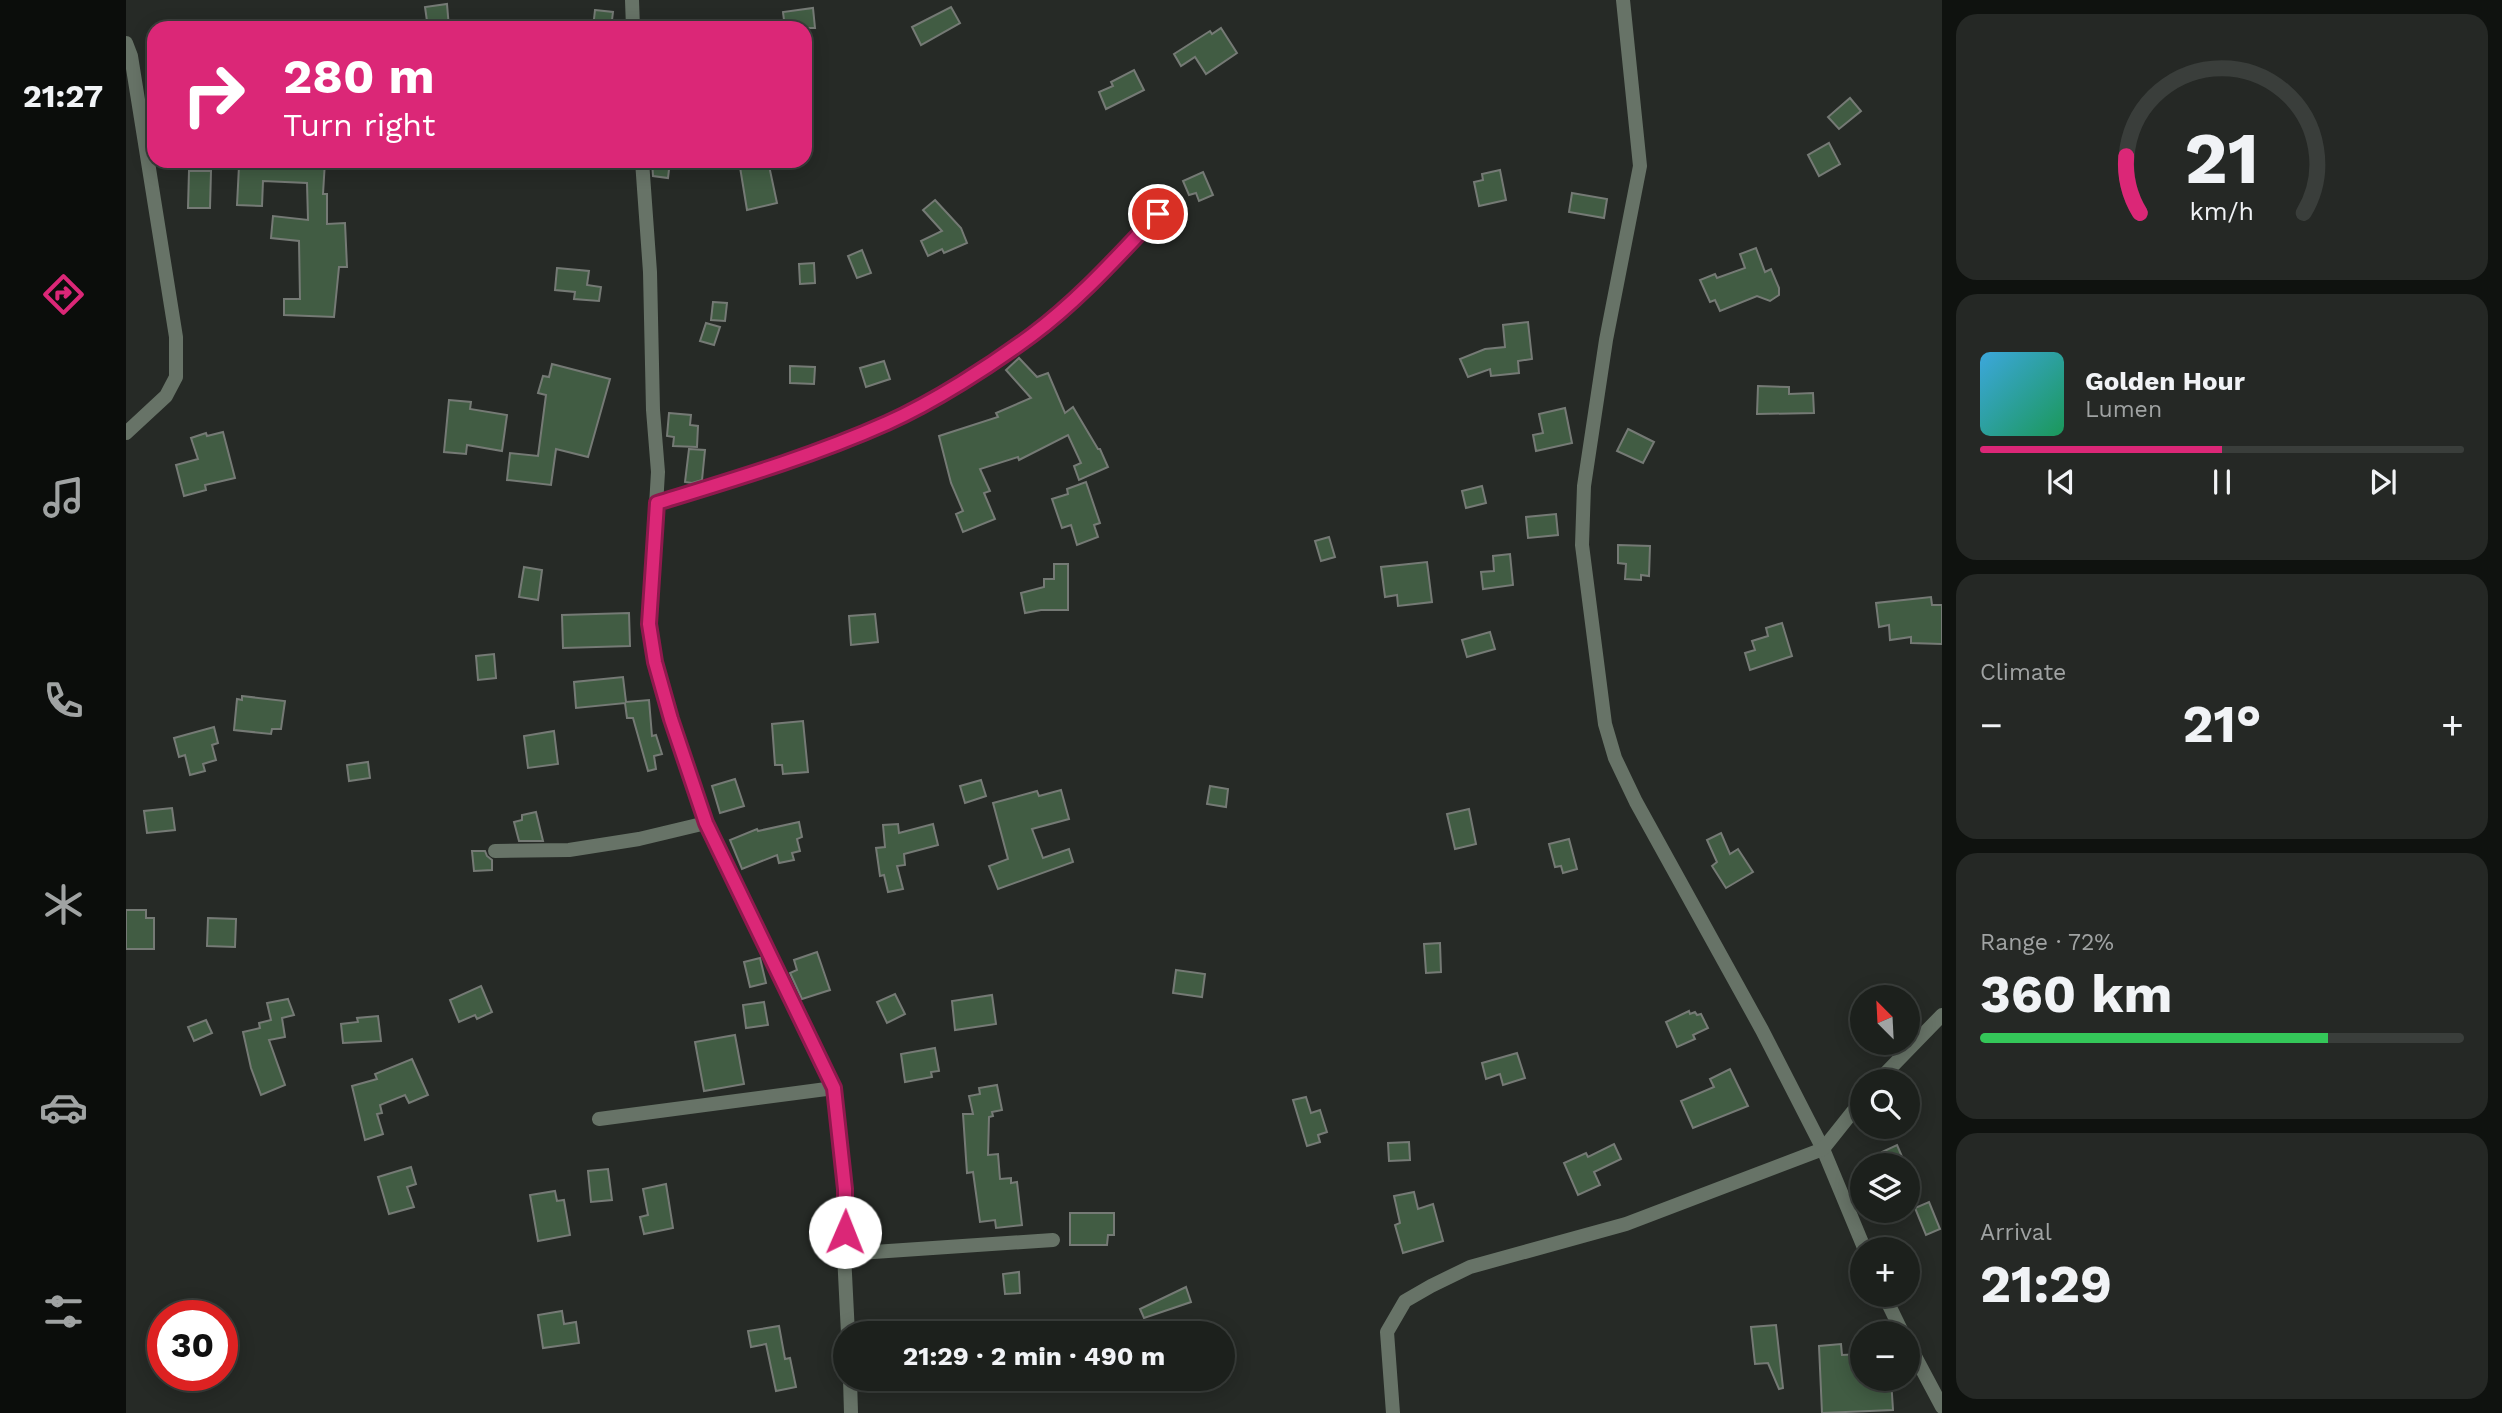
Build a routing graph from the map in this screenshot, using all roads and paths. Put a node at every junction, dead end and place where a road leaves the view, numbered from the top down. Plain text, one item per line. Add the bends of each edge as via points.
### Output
1 (632, 0) edge
2 (1623, 0) edge
3 (633, 21) edge
4 (126, 43) edge
5 (147, 147) edge
6 (150, 168) edge
7 (643, 168) edge
8 (1158, 214) dead end
9 (126, 433) edge
10 (657, 503) junction
11 (706, 823) junction
12 (495, 851) dead end
13 (1942, 1016) edge
14 (1890, 1069) edge
15 (834, 1088) junction
16 (1850, 1115) edge
17 (599, 1119) dead end
18 (1823, 1149) junction
19 (1860, 1237) edge
20 (1053, 1240) dead end
21 (844, 1254) junction
22 (847, 1321) edge
23 (1920, 1366) edge
24 (850, 1391) edge
25 (1942, 1407) edge
26 (851, 1413) edge
27 (1393, 1413) edge

1 - 3 street
2 - 18 street via 1640,166 1606,340 1586,472 1582,545 1605,724 1636,802
4 - 5 street
6 - 9 street via 176,337 176,377 166,396
7 - 10 street
8 - 10 street via 1087,289 1032,335 950,388 889,422 794,460
10 - 11 street via 649,624 671,719
11 - 12 street via 569,850
11 - 15 street
13 - 14 street
15 - 17 street
15 - 21 street via 845,1189
16 - 18 street
18 - 19 street
18 - 27 street via 1626,1224 1470,1267 1405,1301 1387,1332
20 - 21 street
21 - 22 street
23 - 25 street
24 - 26 street

